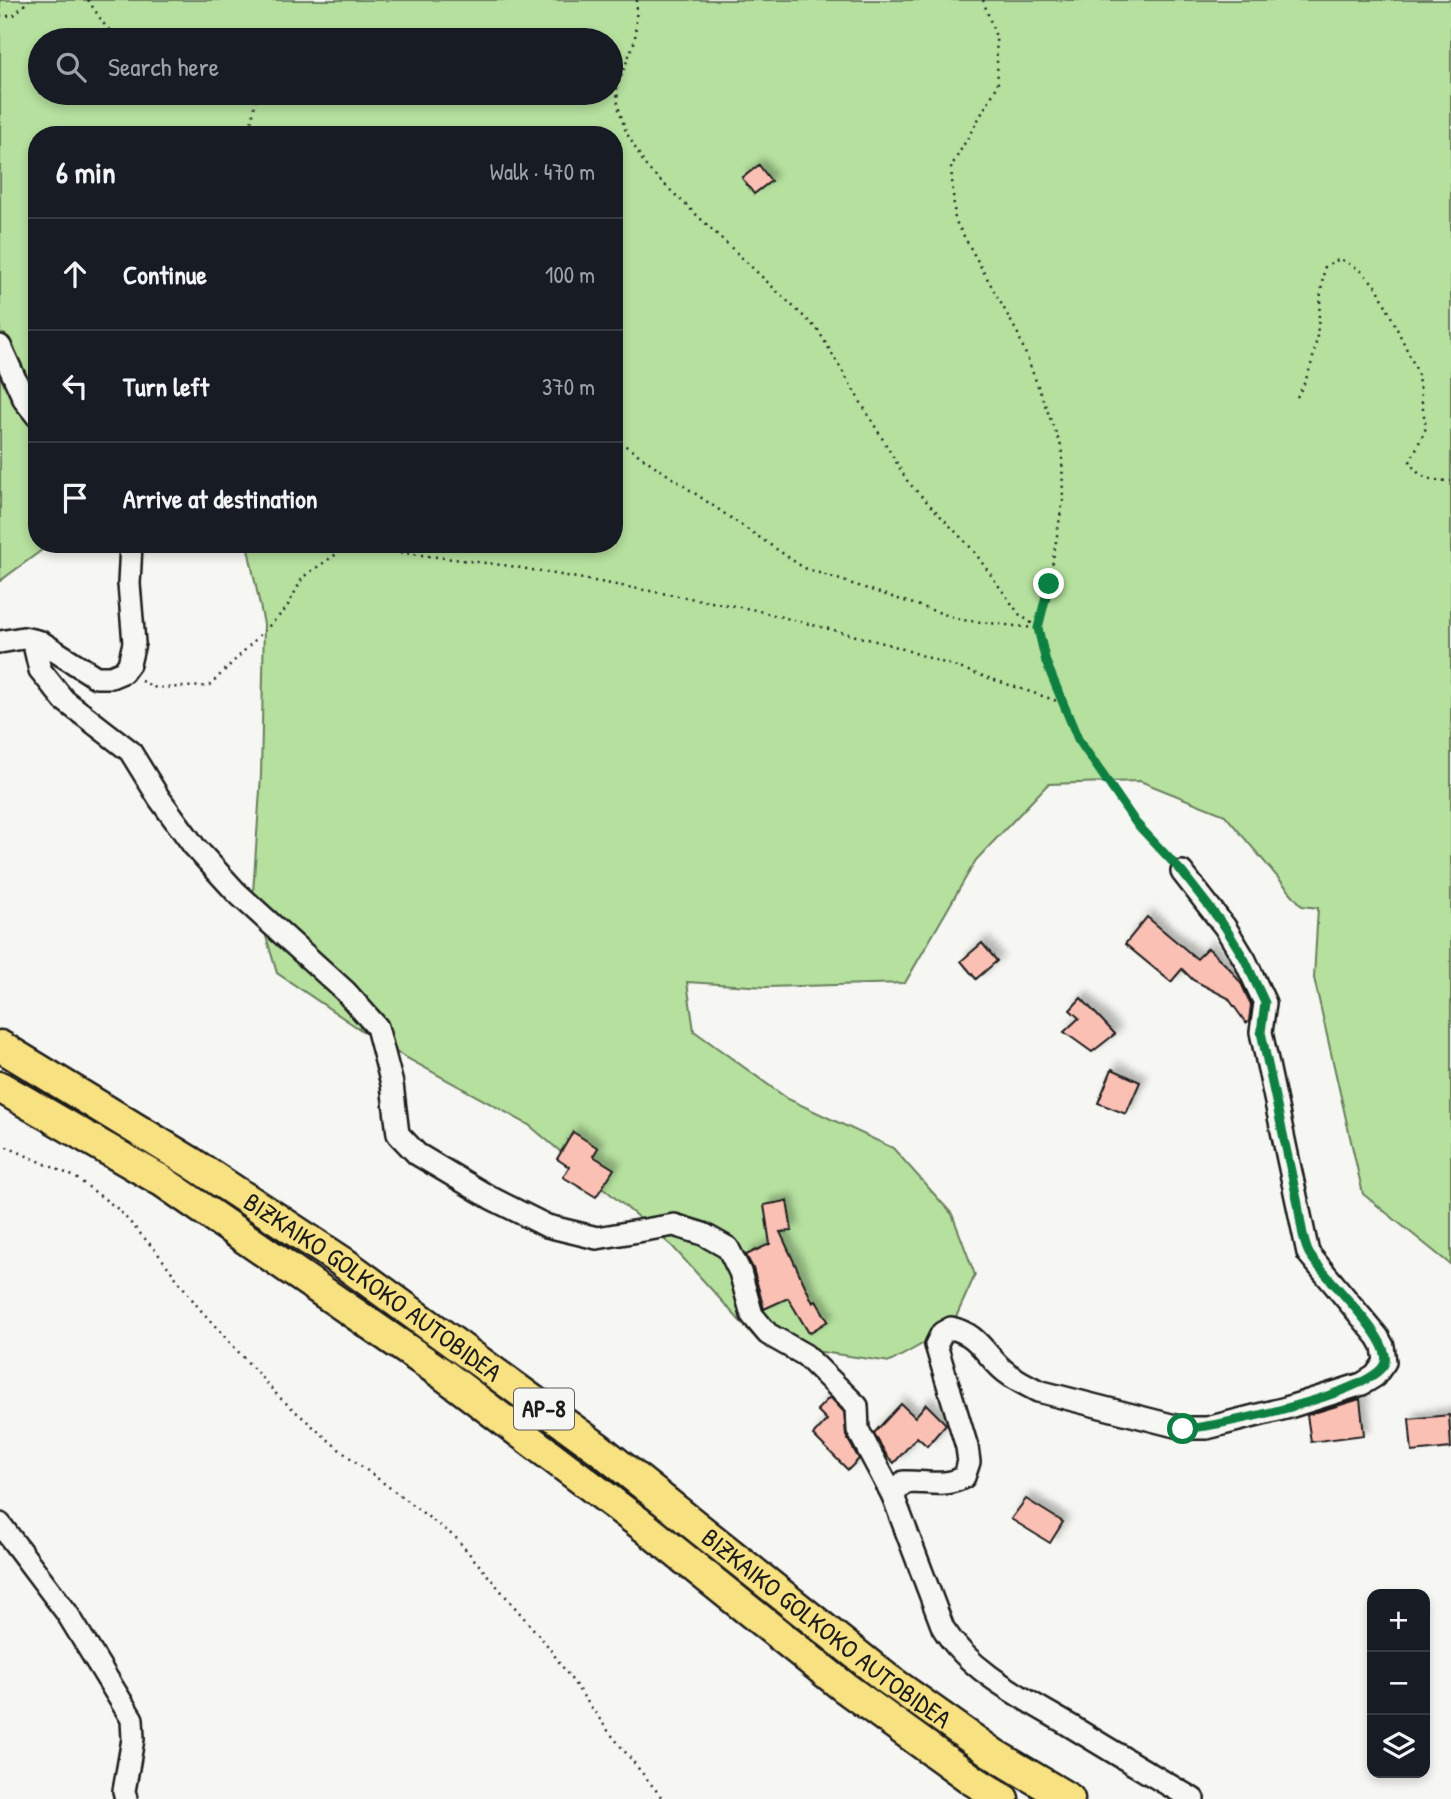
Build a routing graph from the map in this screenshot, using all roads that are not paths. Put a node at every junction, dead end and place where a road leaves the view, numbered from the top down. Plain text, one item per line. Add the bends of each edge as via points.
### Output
1 (0, 346) edge
2 (28, 405) edge
3 (131, 553) edge
4 (33, 640) junction
5 (0, 642) edge
6 (1182, 872) road end
7 (0, 1046) edge
8 (0, 1087) edge
9 (892, 1496) junction
10 (0, 1524) edge
11 (126, 1799) edge
12 (1003, 1799) edge
13 (1069, 1799) edge
14 (1193, 1799) edge

1 - 2 street
3 - 4 street via 134,643 122,673 96,677
4 - 5 street
4 - 9 street via 40,670 64,700 130,751 194,846 377,1027 393,1084 398,1134 417,1154 547,1226 597,1238 674,1225 728,1248 752,1315 768,1334 805,1355 857,1406 858,1430
6 - 9 street via 1225,927 1265,1003 1261,1032 1308,1253 1378,1337 1385,1362 1362,1384 1259,1415 1183,1429 1038,1391 1002,1368 965,1331 951,1328 936,1345 967,1447 964,1477 951,1485 904,1482
7 - 13 highway, BIZKAIKO GOLKOKO AUTOBIDEA / AP-8 via 341,1261 598,1448 886,1678 995,1755
8 - 12 highway, BIZKAIKO GOLKOKO AUTOBIDEA / AP-8 via 162,1181 444,1375 646,1528 844,1687
9 - 14 street via 953,1644 980,1669 1027,1700
10 - 11 street via 67,1613 132,1719

